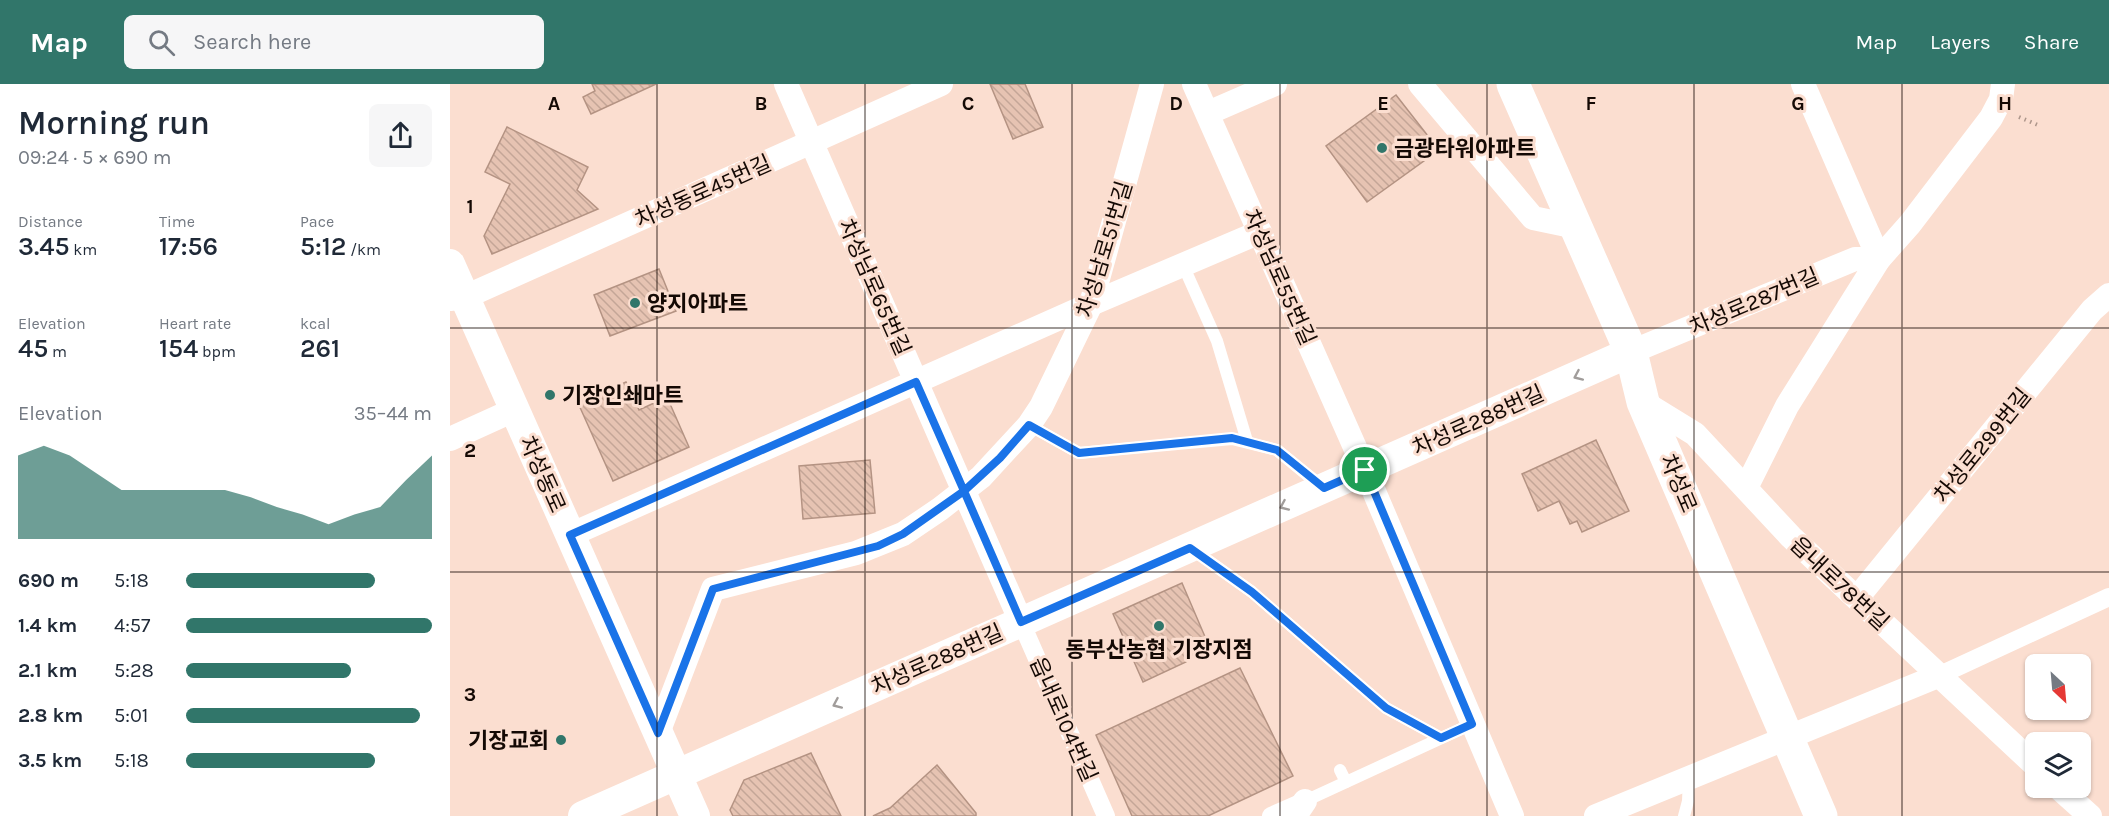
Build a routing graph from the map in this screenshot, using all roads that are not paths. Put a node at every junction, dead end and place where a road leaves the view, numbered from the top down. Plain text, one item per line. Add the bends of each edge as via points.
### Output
1 (786, 84) edge
2 (940, 84) edge
3 (1152, 84) edge
4 (1194, 84) edge
5 (1275, 84) edge
6 (1420, 84) edge
7 (1513, 84) edge
8 (1803, 84) edge
9 (2003, 84) edge
10 (1208, 113) junction
11 (811, 142) junction
12 (1576, 227) junction
13 (1260, 232) junction
14 (1879, 259) junction
15 (450, 264) edge
16 (1183, 265) junction
17 (2109, 295) edge
18 (457, 298) edge
19 (1091, 304) junction
20 (1631, 352) junction
21 (916, 382) junction
22 (1643, 402) junction
23 (514, 410) junction
24 (1029, 425) junction
25 (450, 439) edge
26 (1248, 441) junction
27 (1365, 470) junction
28 (1324, 488) junction
29 (1746, 489) junction
30 (964, 491) junction
31 (570, 535) junction
32 (1190, 548) junction
33 (2109, 597) edge
34 (1857, 598) junction
35 (1021, 622) junction
36 (1938, 676) junction
37 (1472, 724) junction
38 (658, 733) junction
39 (1788, 737) junction
40 (1441, 738) junction
41 (2025, 756) edge
42 (1340, 770) dead end
43 (676, 775) junction
44 (1689, 778) junction
45 (1346, 782) junction
46 (2070, 798) edge
47 (1300, 808) edge
48 (583, 816) edge
49 (695, 816) edge
50 (1106, 816) edge
51 (1271, 816) edge
52 (1512, 816) edge
53 (1596, 816) edge
54 (1684, 816) edge
55 (1821, 816) edge
56 (2090, 816) edge

1 - 11 street, 차성남로65번길
2 - 11 street, 차성동로45번길
3 - 19 street, 차성남로51번길
4 - 10 street, 차성남로55번길
5 - 10 street
6 - 12 street via 1533,218
7 - 12 main road, 차성로
8 - 14 street
9 - 14 street, 차성로287번길 via 2001,99 1991,118
10 - 13 street, 차성남로55번길
11 - 18 street, 차성동로45번길
11 - 21 street, 차성남로65번길
12 - 20 main road, 차성로
13 - 16 street
13 - 27 street, 차성남로55번길
14 - 20 street, 차성로287번길 via 1855,260
14 - 29 street, 차성로287번길 via 1787,406
15 - 18 street, 차성동로
16 - 19 street
16 - 26 lane via 1217,341
17 - 34 street, 차성로299번길 via 2092,310
18 - 23 street, 차성동로
19 - 21 street
19 - 24 street, 차성남로51번길
20 - 22 main road, 차성로
20 -> 27 street, 차성로288번길
21 - 30 street, 차성남로65번길
21 - 31 street
22 - 29 street, 읍내로78번길 via 1695,434
22 - 39 main road, 차성로
23 - 25 street
23 - 31 street, 차성동로
24 - 26 lane via 1079,453 1232,438
24 - 30 street, 차성남로51번길
26 - 28 lane via 1277,450
27 - 28 street, 차성로288번길
27 - 37 street, 차성남로55번길
28 -> 32 street, 차성로288번길
29 - 34 street, 읍내로78번길
30 - 35 street, 차성남로65번길
30 - 38 street, 차성남로51번길 via 903,534 878,546 713,589
31 - 38 street, 차성동로
32 - 35 street, 차성로288번길
32 - 40 lane via 1252,592 1386,708
33 - 36 street
34 - 36 street, 읍내로78번길
35 -> 43 street, 차성로288번길
35 - 50 street, 읍내로104번길
36 - 39 street
36 - 41 street, 읍내로78번길
37 - 40 lane
37 - 52 street, 차성남로55번길
38 - 43 street, 차성동로
39 - 44 street
39 - 55 main road, 차성로
40 - 45 lane
42 - 45 lane
43 - 48 street, 차성로288번길
43 - 49 street, 차성동로
44 - 53 street
44 - 54 lane
45 - 47 lane
46 - 56 street
47 - 51 street

